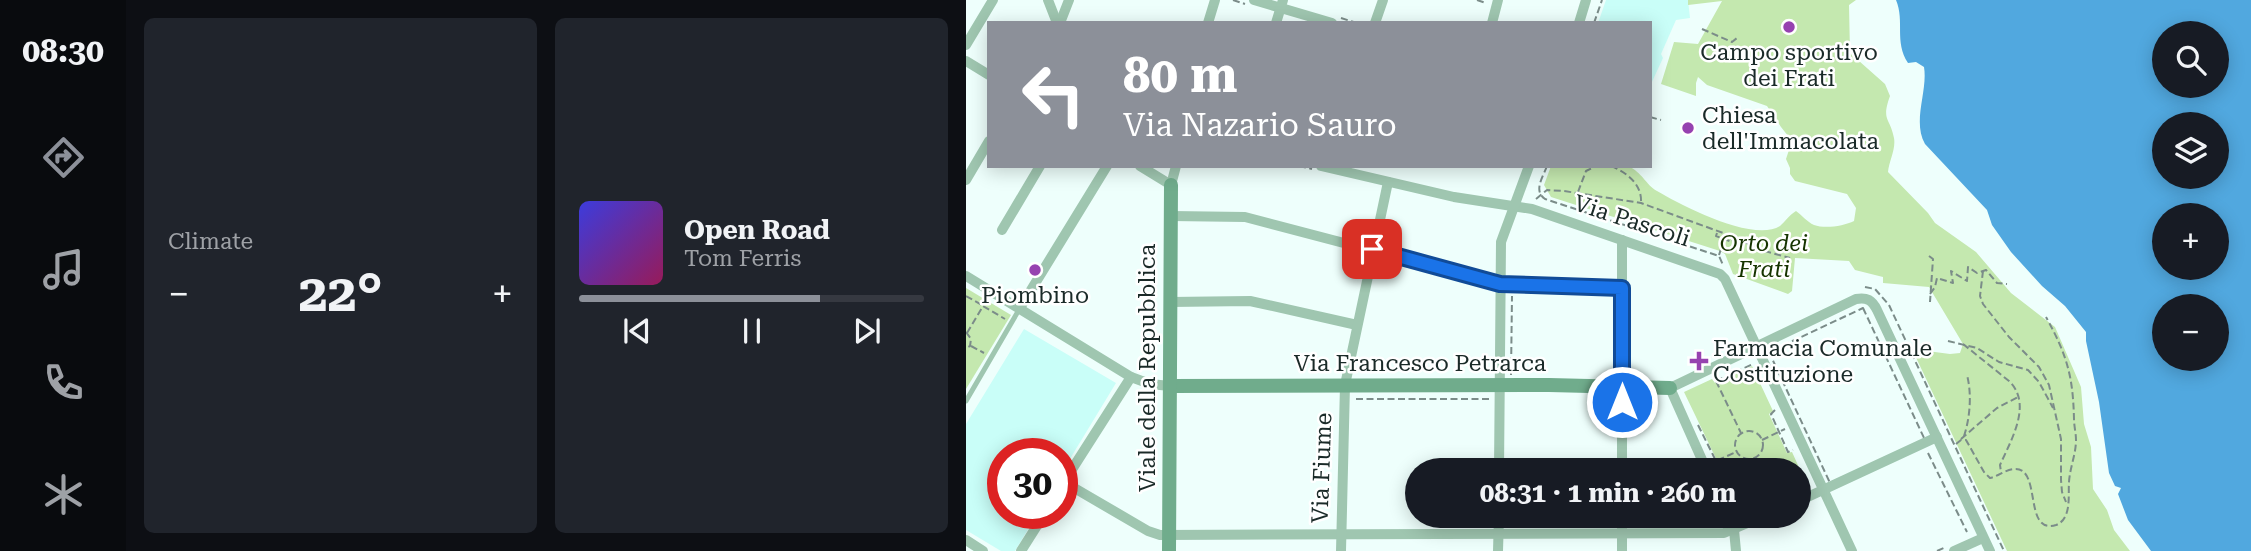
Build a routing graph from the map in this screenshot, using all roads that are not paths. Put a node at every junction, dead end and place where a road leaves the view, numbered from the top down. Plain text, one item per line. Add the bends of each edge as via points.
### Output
1 (993, 0) edge
2 (1048, 0) edge
3 (1069, 0) edge
4 (1215, 0) edge
5 (1254, 0) edge
6 (1383, 0) edge
7 (1497, 0) edge
8 (1586, 0) edge
9 (1282, 4) edge
10 (1057, 21) edge
11 (1059, 21) edge
12 (1209, 21) edge
13 (1277, 21) edge
14 (1327, 21) edge
15 (1376, 21) edge
16 (1492, 21) edge
17 (1580, 21) edge
18 (966, 45) edge
19 (966, 61) edge
20 (987, 74) edge
21 (987, 144) edge
22 (1039, 168) edge
23 (1106, 168) edge
24 (1143, 168) edge
25 (1169, 168) edge
26 (1175, 168) edge
27 (1316, 168) edge
28 (1528, 168) edge
29 (966, 180) edge
30 (1388, 182) junction
31 (1171, 185) junction
32 (1520, 192) junction
33 (1533, 205) junction
34 (1514, 207) junction
35 (1171, 216) junction
36 (1002, 230) dead end
37 (1622, 240) junction
38 (1372, 249) junction
39 (966, 276) edge
40 (1500, 284) junction
41 (1622, 288) junction
42 (1170, 302) junction
43 (1020, 309) junction
44 (1357, 325) junction
45 (1757, 348) junction
46 (1131, 377) junction
47 (1623, 385) junction
48 (1170, 386) junction
49 (1501, 387) junction
50 (1670, 388) junction
51 (1348, 392) junction
52 (966, 401) edge
53 (1937, 437) junction
54 (1499, 458) edge
55 (1622, 458) edge
56 (1701, 458) edge
57 (1078, 460) edge
58 (1824, 490) junction
59 (1078, 491) edge
60 (1811, 496) edge
61 (1499, 528) edge
62 (1622, 528) edge
63 (1738, 528) edge
64 (1035, 529) edge
65 (1734, 530) junction
66 (1499, 533) junction
67 (1341, 534) junction
68 (1622, 535) junction
69 (1170, 536) junction
70 (1983, 538) junction
71 (966, 540) edge
72 (1737, 549) edge
73 (983, 551) edge
74 (1021, 551) edge
75 (1169, 551) edge
76 (1341, 551) edge
77 (1498, 551) edge
78 (1622, 551) edge
79 (1852, 551) edge
80 (1954, 551) edge
81 (1990, 551) edge

1 - 18 street
2 - 10 street
3 - 11 street
4 - 12 street
5 - 9 street
6 - 15 street
7 - 16 street
8 - 17 street
9 - 13 street
9 - 14 street
19 - 20 street
21 - 29 street
22 - 36 street
23 - 43 street
24 - 31 street
25 - 31 street
26 - 31 street
27 - 30 street, Via Pascoli
28 - 32 street
30 - 34 street, Via Pascoli
30 - 38 street, Via Fiume
31 - 35 street, Viale della Repubblica
32 - 33 street
32 - 34 street
33 - 34 street, Via Pascoli
33 - 37 street, Via Pascoli
34 - 40 street via 1502,242
35 - 38 street via 1245,217
35 - 42 street, Viale della Repubblica
37 - 41 street
37 - 45 street, Via Pascoli via 1720,274
38 - 40 street
38 - 44 street, Via Fiume
39 - 43 street
40 - 41 street
40 - 49 street
41 - 47 street
42 - 44 street via 1250,301
42 - 48 street, Viale della Repubblica
43 - 46 street
43 - 52 lane
44 - 51 street, Via Fiume
45 - 50 street
45 - 53 street via 1856,299 1868,299
45 - 58 street, Via Pascoli via 1798,424
46 - 48 street
46 - 57 street
47 - 49 street, Via Francesco Petrarca
47 - 50 street, Via Francesco Petrarca
47 - 55 street
48 - 51 street, Via Francesco Petrarca
48 - 69 street, Viale della Repubblica
49 - 51 street, Via Francesco Petrarca
49 - 54 street
50 - 56 street
51 - 67 street, Via Fiume
53 - 58 street
53 - 70 street
58 - 60 street
58 - 79 street, Via Pascoli
59 - 69 street via 1148,531
61 - 66 street
62 - 68 street
63 - 65 street
64 - 74 street
65 - 68 street
65 - 72 street
66 - 67 street
66 - 68 street
66 - 77 street
67 - 69 street
67 - 76 street, Via Fiume
68 - 78 street
69 - 75 street, Viale della Repubblica
70 - 80 street
70 - 81 street
71 - 73 street

